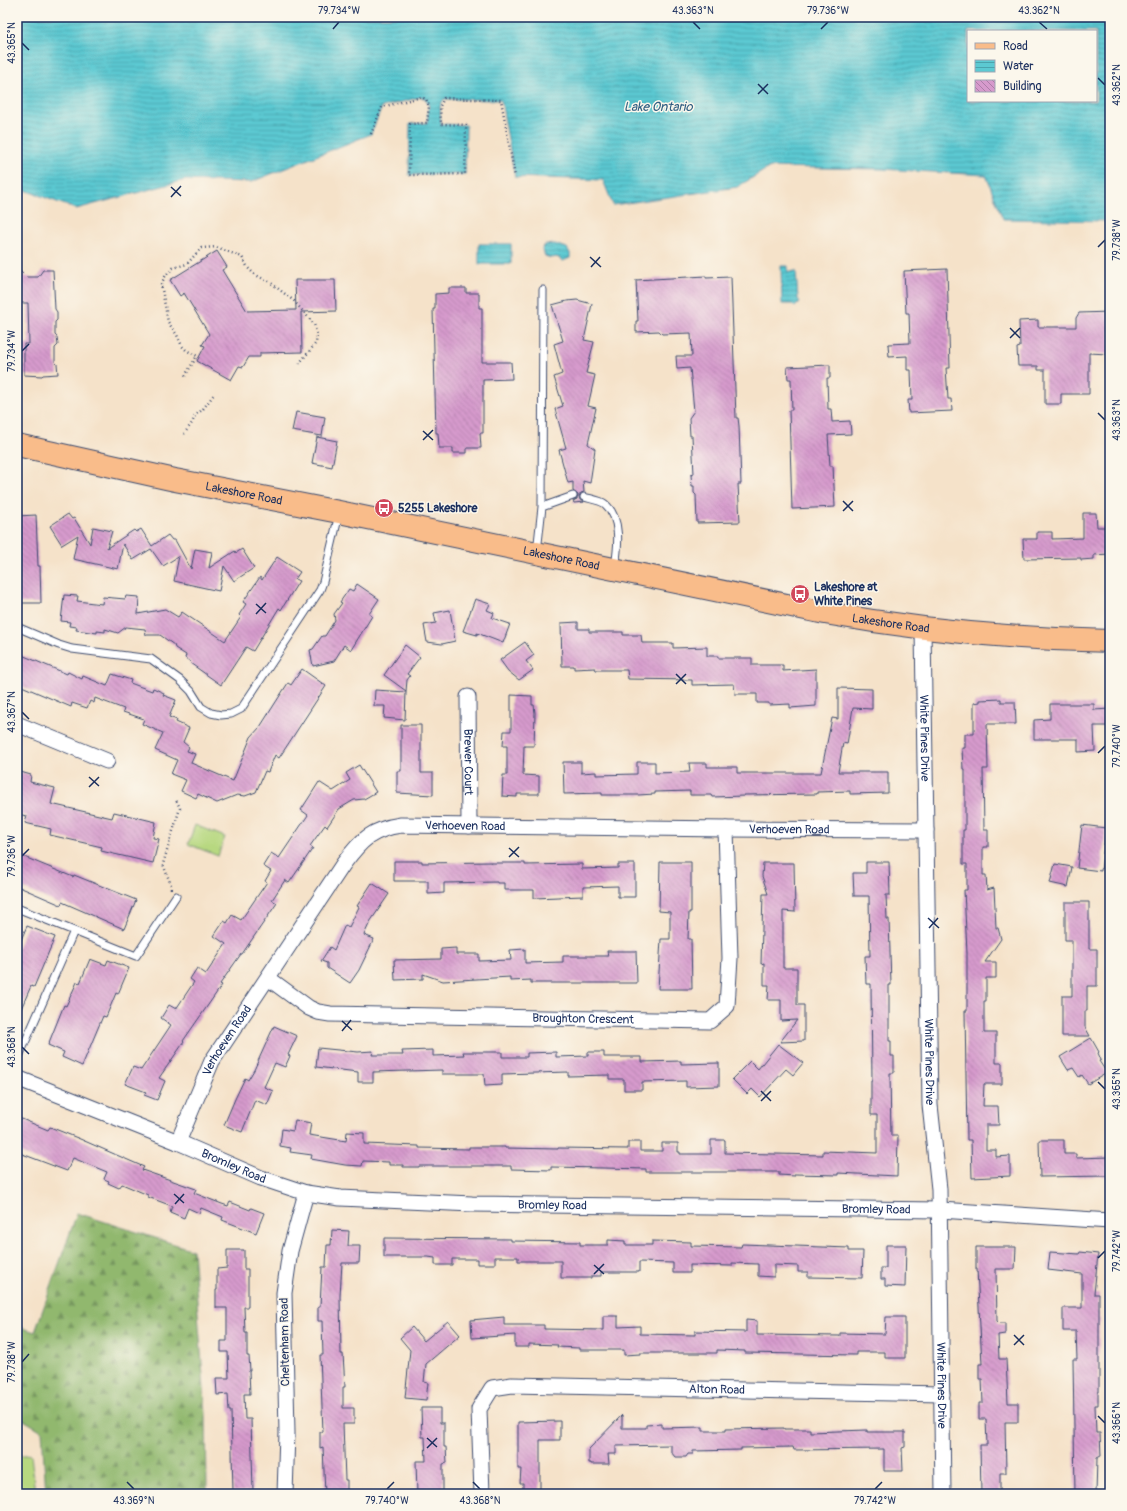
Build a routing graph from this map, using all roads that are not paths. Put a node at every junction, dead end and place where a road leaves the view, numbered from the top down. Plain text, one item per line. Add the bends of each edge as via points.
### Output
1 (542, 290) dead end
2 (17, 445) edge
3 (573, 496) dead end
4 (584, 496) dead end
5 (542, 507) junction
6 (339, 512) junction
7 (537, 554) junction
8 (615, 570) junction
9 (17, 627) edge
10 (923, 628) junction
11 (1110, 641) edge
12 (468, 697) dead end
13 (17, 724) edge
14 (107, 761) dead end
15 (470, 826) junction
16 (726, 829) junction
17 (926, 830) junction
18 (176, 896) road end
19 (17, 908) edge
20 (74, 931) junction
21 (268, 978) junction
22 (17, 1061) edge
23 (17, 1078) edge
24 (178, 1142) junction
25 (306, 1193) junction
26 (940, 1210) junction
27 (1110, 1221) edge
28 (942, 1394) junction
29 (285, 1494) edge
30 (482, 1494) edge
31 (943, 1494) edge

1 - 5 lane
2 - 6 main road, Lakeshore Road via 175,480
3 - 5 lane
4 - 8 lane via 605,503 614,516 618,540
5 - 7 lane
6 - 7 main road, Lakeshore Road
6 - 9 lane via 320,590 241,709 231,714 211,713 201,707 180,680 151,659 72,649
7 - 8 main road, Lakeshore Road
8 - 10 main road, Lakeshore Road via 825,613
10 - 11 main road, Lakeshore Road via 1040,639
10 - 17 street, White Pines Drive
12 - 15 street, Brewer Court
13 - 14 street
15 - 16 street, Verhoeven Road
15 - 21 street, Verhoeven Road via 388,827 360,843
16 - 17 street, Verhoeven Road
16 - 21 street, Broughton Crescent via 730,958 727,1006 710,1021 330,1014 309,1008
17 - 26 street, White Pines Drive via 930,1105
18 - 20 lane via 136,956
19 - 20 lane
20 - 22 lane
21 - 24 street, Verhoeven Road via 212,1062
23 - 24 street, Bromley Road
24 - 25 street, Bromley Road via 261,1178
25 - 26 street, Bromley Road via 340,1198 472,1204
25 - 29 street, Cheltenham Road via 290,1251 284,1293 287,1433
26 - 27 street, Bromley Road
26 - 28 street, White Pines Drive
28 - 30 street, Alton Road via 512,1385 492,1388 479,1409
28 - 31 street, White Pines Drive

